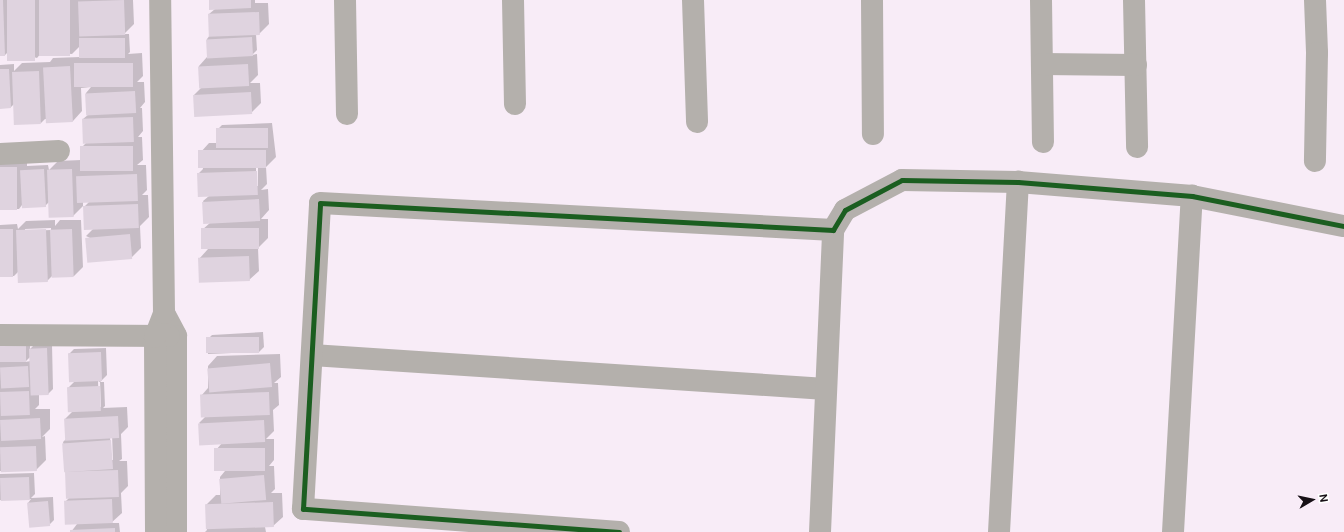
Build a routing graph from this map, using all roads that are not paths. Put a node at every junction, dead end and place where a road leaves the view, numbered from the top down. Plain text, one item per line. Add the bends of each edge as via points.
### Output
1 (160, 0) edge
2 (345, 0) edge
3 (513, 0) edge
4 (693, 0) edge
5 (872, 0) edge
6 (1041, 0) edge
7 (1134, 0) edge
8 (1315, 0) edge
9 (1042, 64) junction
10 (1136, 65) junction
11 (515, 104) dead end
12 (347, 114) dead end
13 (697, 122) dead end
14 (873, 134) dead end
15 (1043, 142) dead end
16 (1137, 147) dead end
17 (59, 151) dead end
18 (0, 154) edge
19 (1315, 161) dead end
20 (1018, 182) junction
21 (1192, 196) junction
22 (1344, 226) edge
23 (833, 230) junction
24 (164, 313) junction
25 (0, 335) edge
26 (176, 336) junction
27 (155, 337) junction
28 (312, 354) junction
29 (826, 389) junction
30 (156, 532) edge
31 (176, 532) edge
32 (619, 532) edge
33 (820, 532) edge
34 (999, 532) edge
35 (1173, 532) edge

1 - 24 street
2 - 12 street
3 - 11 street
4 - 13 street
5 - 14 street
6 - 9 street
7 - 10 street
8 - 19 street via 1318,53
9 - 10 street
9 - 15 street
10 - 16 street
17 - 18 street
20 - 21 street
20 - 23 street via 902,180 845,210
20 - 34 street
21 - 22 street
21 - 35 street
23 - 28 street via 320,203
23 - 29 street
24 - 26 street
24 - 27 street
25 - 27 street
26 - 27 street
26 - 31 street
27 - 30 street
28 - 29 street
28 - 32 street via 303,509
29 - 33 street

